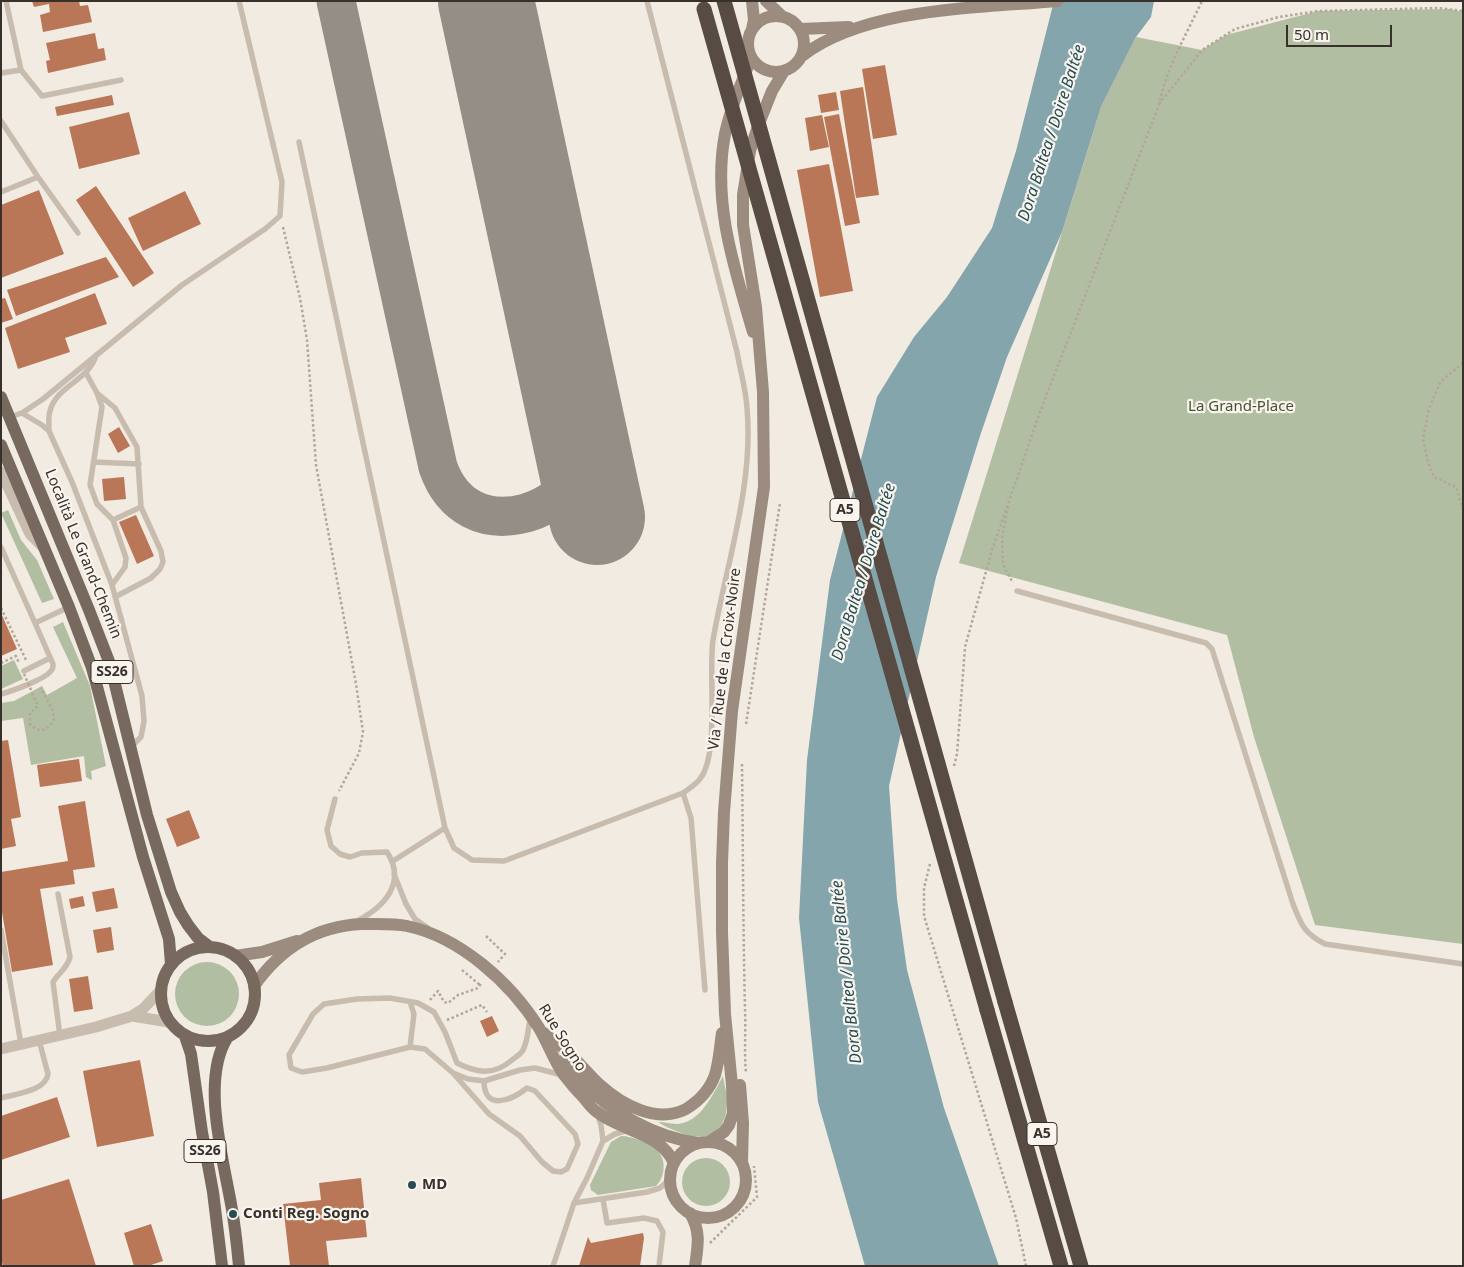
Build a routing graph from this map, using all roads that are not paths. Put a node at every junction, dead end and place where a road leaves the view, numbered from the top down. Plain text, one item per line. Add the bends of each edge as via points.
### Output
1 (6, 1) edge
2 (238, 1) edge
3 (647, 1) edge
4 (724, 1) edge
5 (752, 1) edge
6 (766, 1) edge
7 (1058, 1) edge
8 (702, 5) edge
9 (782, 17) junction
10 (866, 25) junction
11 (752, 29) junction
12 (800, 29) junction
13 (802, 56) junction
14 (751, 58) junction
15 (21, 70) junction
16 (784, 71) junction
17 (1, 73) edge
18 (121, 80) dead end
19 (1, 120) edge
20 (299, 142) dead end
21 (38, 178) junction
22 (1, 192) edge
23 (78, 233) dead end
24 (96, 355) junction
25 (760, 356) junction
26 (86, 374) junction
27 (97, 393) junction
28 (1, 397) edge
29 (16, 415) junction
30 (49, 431) junction
31 (1, 444) edge
32 (94, 462) junction
33 (139, 464) junction
34 (1, 472) edge
35 (141, 507) junction
36 (113, 520) junction
37 (1, 547) edge
38 (44, 548) junction
39 (112, 585) junction
40 (1017, 590) road end
41 (115, 597) junction
42 (69, 607) junction
43 (35, 623) junction
44 (50, 658) junction
45 (22, 670) road end
46 (1, 694) edge
47 (130, 748) junction
48 (683, 793) junction
49 (335, 799) road end
50 (445, 828) junction
51 (392, 861) junction
52 (394, 874) junction
53 (58, 894) dead end
54 (350, 925) junction
55 (1, 930) edge
56 (437, 935) junction
57 (304, 939) junction
58 (210, 947) junction
59 (235, 956) junction
60 (171, 964) junction
61 (1463, 964) edge
62 (724, 966) junction
63 (254, 986) junction
64 (706, 990) dead end
65 (160, 991) junction
66 (410, 1002) junction
67 (725, 1014) junction
68 (132, 1016) junction
69 (530, 1017) junction
70 (169, 1022) junction
71 (539, 1027) junction
72 (60, 1036) junction
73 (185, 1036) junction
74 (227, 1038) junction
75 (550, 1038) junction
76 (39, 1040) junction
77 (21, 1044) junction
78 (410, 1047) junction
79 (1, 1049) edge
80 (453, 1073) junction
81 (564, 1075) junction
82 (484, 1081) junction
83 (1, 1098) edge
84 (597, 1112) junction
85 (630, 1130) junction
86 (603, 1141) junction
87 (704, 1142) junction
88 (748, 1160) junction
89 (674, 1163) junction
90 (670, 1179) junction
91 (603, 1199) junction
92 (574, 1203) junction
93 (690, 1213) junction
94 (717, 1217) junction
95 (699, 1242) junction
96 (222, 1266) edge
97 (239, 1266) edge
98 (553, 1266) edge
99 (659, 1266) edge
100 (695, 1266) edge
101 (1061, 1266) edge
102 (1080, 1266) edge

1 - 15 lane
2 - 24 lane via 282,182 280,216 265,230 182,285
3 - 48 lane via 737,352 747,408 747,455 737,528 713,641 709,756 702,777
4 - 102 highway, A5, bridge
5 - 11 street
6 - 9 street
7 - 10 street via 940,12
8 - 101 highway, A5, bridge
9 - 11 street via 767,17
9 - 12 street
10 - 12 street
10 - 13 street via 821,42
11 - 14 street via 747,44
12 - 13 street via 804,42
13 - 16 street via 794,66
14 - 16 street via 768,71
14 - 25 street, Via / Rue de la Croix-Noire via 725,132 722,210
15 - 17 lane
15 - 18 lane via 42,96
16 - 25 street, Via / Rue de la Croix-Noire via 758,126 750,151 743,195 743,225
19 - 21 lane
20 - 50 lane
21 - 22 lane
21 - 23 lane
24 - 26 lane
24 - 29 lane via 43,400
25 - 62 street, Via / Rue de la Croix-Noire via 764,487 732,710 722,863
26 - 27 lane
26 - 30 lane via 55,399 49,412
27 - 32 lane via 102,406
27 - 33 lane via 115,408 132,436
28 - 29 main road, Località Le Grand-Chemin / SS26
29 - 30 lane
29 - 47 main road, Località Le Grand-Chemin / SS26 via 110,664
30 - 39 lane
31 - 38 main road, SS26
32 - 33 lane
32 - 36 lane via 90,485 97,504
33 - 35 lane
34 - 38 street via 30,534
35 - 36 lane
35 - 41 lane via 163,562 151,578
36 - 39 lane via 126,558 125,567
37 - 43 lane
38 - 42 main road, SS26
39 - 41 lane
40 - 61 lane via 1206,643 1212,649 1301,925 1312,938 1325,944
41 - 47 lane via 142,696 144,721 141,737
42 - 43 lane
42 - 60 main road, SS26 via 92,668 169,940
43 - 44 lane
44 - 45 lane
44 - 46 lane via 53,664 50,673
47 - 58 main road, Località Le Grand-Chemin / SS26 via 171,892 188,925
48 - 50 lane via 504,861 472,860 454,848
48 - 64 lane via 691,818
49 - 51 lane via 327,830 331,846 350,857 387,852
50 - 51 lane
51 - 52 lane
52 - 54 lane via 390,894 383,903
52 - 56 lane via 415,919
53 - 72 lane via 70,957 67,967 53,982
54 - 56 street, Rue Sogno via 406,926
54 - 57 street, Rue Sogno via 326,929
55 - 77 lane
56 - 69 street, Rue Sogno via 482,964
57 - 59 street, Rue Sogno via 262,952
57 - 63 street, Rue Sogno via 270,967
58 - 59 main road, Località Le Grand-Chemin via 226,950
58 - 60 main road via 189,951
59 - 63 main road via 247,968
60 - 65 main road
62 - 67 street, Via / Rue de la Croix-Noire
62 - 88 street, Via / Rue de la Croix-Noire
63 - 74 main road via 255,1000 249,1018 244,1026
65 - 68 street
65 - 70 main road
66 - 69 lane via 434,1012 457,1063 473,1071 491,1071 523,1052
66 - 78 lane via 414,1014
66 - 78 lane via 365,998 324,1004 313,1014 289,1054 291,1068 302,1072
67 - 75 street via 715,1075 695,1103 667,1116 636,1109 618,1098
67 - 87 street, Via / Rue de la Croix-Noire via 733,1113 724,1132
68 - 70 street
68 - 72 street
69 - 71 street, Rue Sogno
70 - 73 main road
71 - 75 street
71 - 81 street, Rue Sogno
72 - 76 street
73 - 74 main road via 208,1042
73 - 96 main road, SS26 via 213,1192
74 - 97 main road, SS26 via 218,1059 215,1102
75 - 87 street, Rue Sogno via 581,1080 612,1108 678,1140
76 - 77 street
76 - 83 lane via 48,1080 42,1086
77 - 79 street
78 - 80 lane via 425,1049
80 - 82 lane
80 - 82 lane via 489,1114 520,1136 542,1162 553,1171 567,1169 578,1144 575,1134 535,1091 527,1088 500,1102 486,1093
81 - 82 lane via 535,1068
81 - 84 street, Rue Sogno
84 - 85 street, Rue Sogno
84 - 86 lane
85 - 86 lane
85 - 89 street, Rue Sogno via 660,1144 670,1153
86 - 92 lane
87 - 88 street via 720,1143
87 - 89 street via 684,1150
88 - 94 street via 743,1196 732,1209
89 - 90 street
90 - 91 lane via 660,1188
90 - 93 street via 678,1202
91 - 92 lane
91 - 99 lane via 607,1223 644,1218 657,1221 663,1232
92 - 98 lane
93 - 94 street via 698,1217
93 - 95 street via 696,1222
94 - 95 street via 708,1224
95 - 100 street

